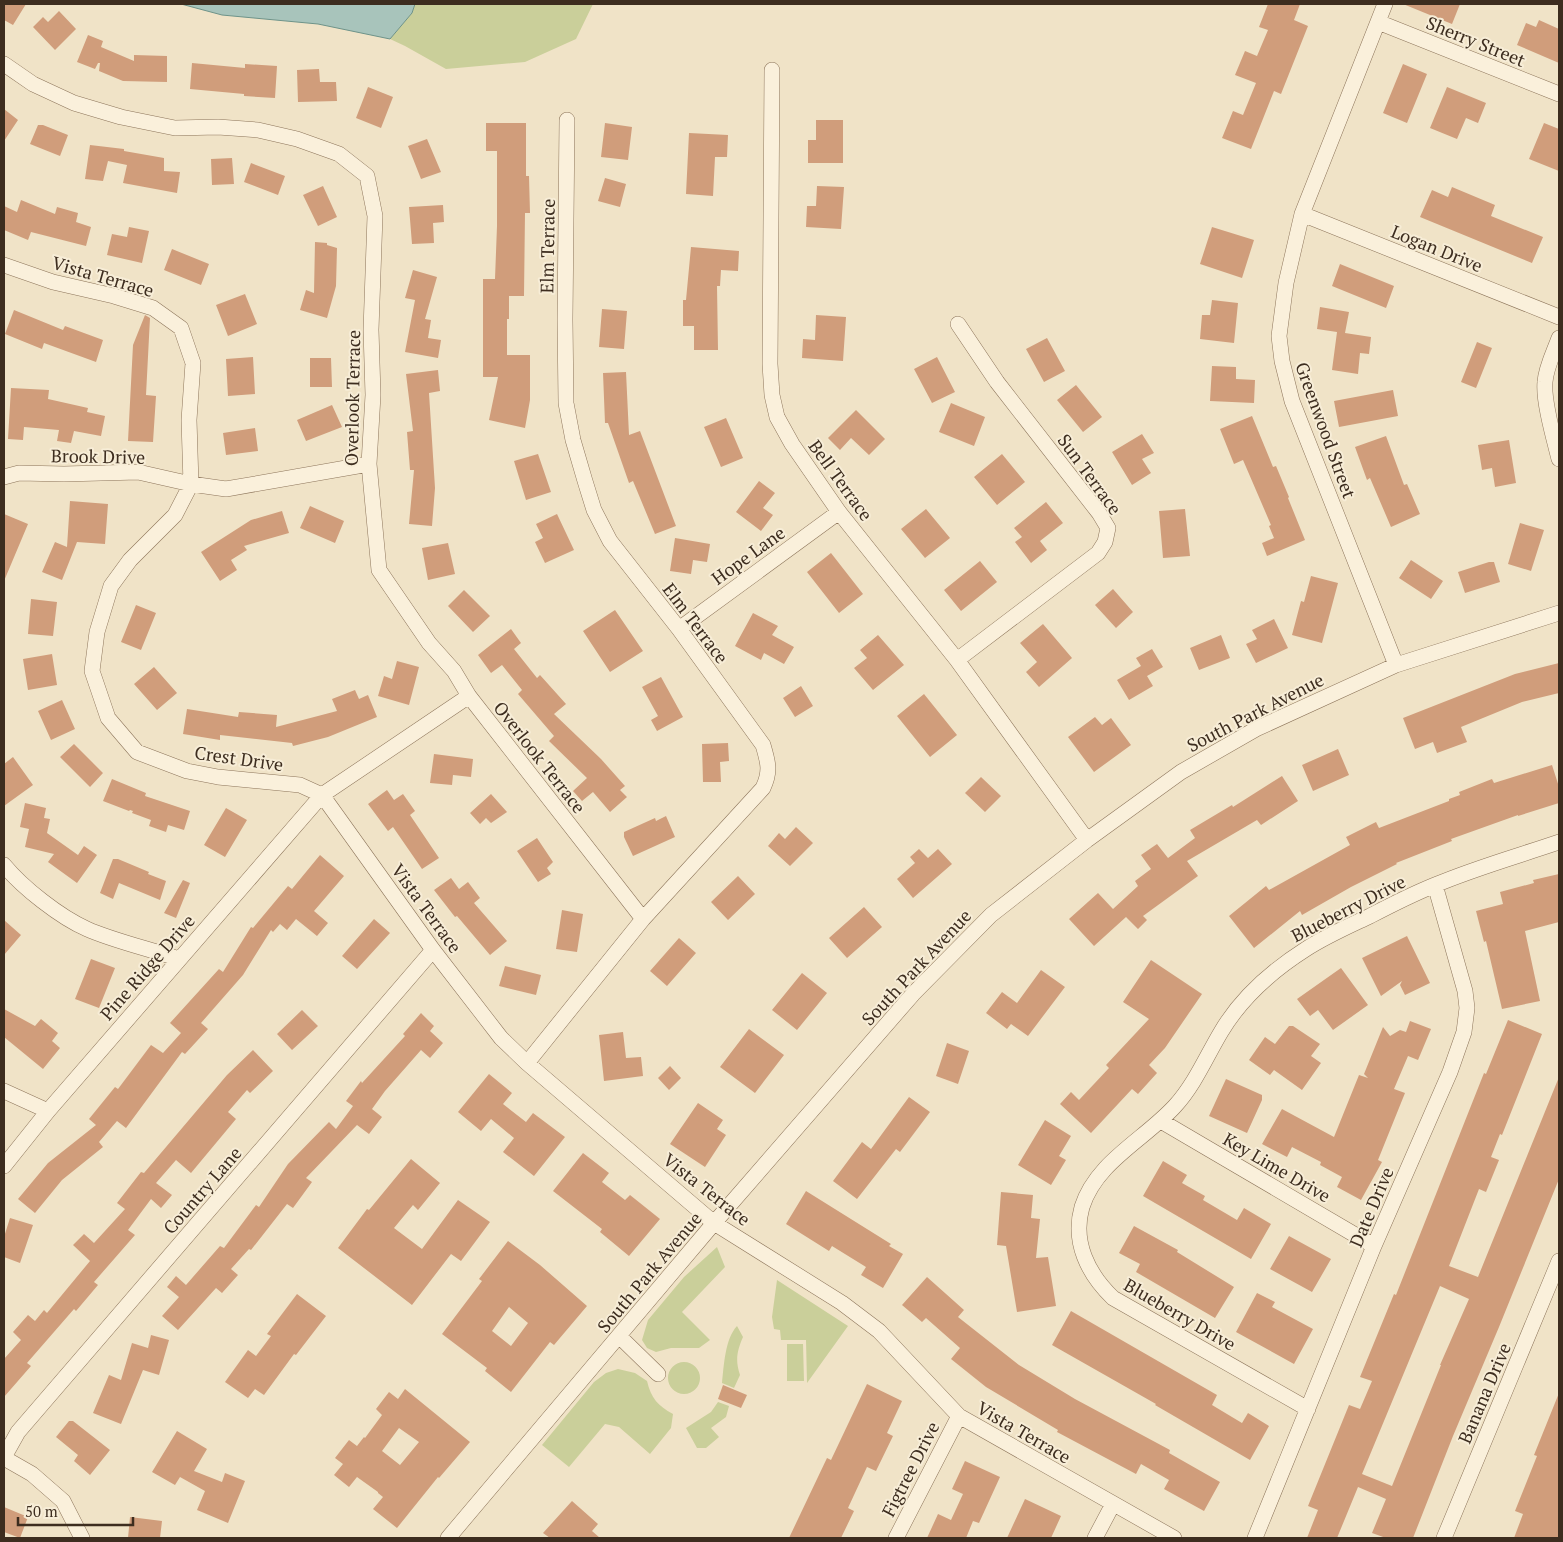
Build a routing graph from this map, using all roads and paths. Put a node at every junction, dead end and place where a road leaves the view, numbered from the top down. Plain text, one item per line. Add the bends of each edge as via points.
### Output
1 (1386, 4) edge
2 (1378, 22) junction
3 (4, 64) edge
4 (772, 70) dead end
5 (1559, 94) edge
6 (567, 120) dead end
7 (1302, 214) junction
8 (4, 265) edge
9 (1559, 317) edge
10 (958, 324) dead end
11 (1559, 338) edge
12 (1559, 459) edge
13 (369, 464) junction
14 (4, 477) edge
15 (191, 484) junction
16 (839, 512) junction
17 (1559, 613) edge
18 (679, 629) junction
19 (957, 660) junction
20 (1396, 665) junction
21 (469, 696) junction
22 (322, 795) junction
23 (1087, 840) junction
24 (1559, 842) edge
25 (4, 865) edge
26 (1435, 885) junction
27 (643, 919) junction
28 (433, 950) junction
29 (179, 959) junction
30 (527, 1063) junction
31 (4, 1091) edge
32 (48, 1111) junction
33 (1161, 1121) junction
34 (4, 1166) edge
35 (714, 1223) junction
36 (1374, 1246) junction
37 (1559, 1261) edge
38 (619, 1336) junction
39 (658, 1374) dead end
40 (1308, 1409) junction
41 (958, 1416) junction
42 (4, 1458) edge
43 (1113, 1504) junction
44 (82, 1538) edge
45 (448, 1538) edge
46 (896, 1538) edge
47 (1095, 1538) edge
48 (1174, 1538) edge
49 (1254, 1538) edge
50 (1444, 1538) edge

1 - 2 street, Greenwood Street
2 - 5 street, Sherry Street
2 - 7 street, Greenwood Street
3 - 13 street, Overlook Terrace via 33,84 74,103 120,117 175,128 258,130 297,139 339,154 367,176 375,216
4 - 16 street, Bell Terrace via 772,395 777,417 792,444
6 - 18 street, Elm Terrace via 566,403 573,440 594,510 610,540
7 - 9 street, Logan Drive
7 - 20 street, Greenwood Street via 1282,309 1279,336 1282,361 1292,401
8 - 15 street, Vista Terrace via 53,282 153,308 181,328 193,363 189,420
10 - 19 street, Sun Terrace via 997,382 1108,528 1098,553
11 - 12 street via 1544,385
13 - 15 street via 226,489
13 - 21 street, Overlook Terrace via 379,570
14 - 15 street, Brook Drive via 19,473 138,472
15 - 22 street, Crest Drive via 174,515 130,560 110,586 97,632 92,671 108,718 137,752 188,771 300,785
16 - 18 street, Hope Lane
16 - 19 street, Bell Terrace
17 - 20 street, South Park Avenue
18 - 27 street, Elm Terrace via 763,745 768,760 768,776 763,788
19 - 23 street, Bell Terrace
20 - 23 street, South Park Avenue via 1256,729 1197,762
21 - 22 street
21 - 27 street, Overlook Terrace
22 - 28 street, Vista Terrace
22 - 29 street, Pine Ridge Drive
23 - 35 street, South Park Avenue via 990,916 913,994
24 - 26 street, Blueberry Drive
25 - 29 street via 48,906 86,928
26 - 33 street, Blueberry Drive via 1308,947 1277,970 1231,1018 1192,1084
26 - 36 street, Date Drive via 1465,991 1464,1032 1450,1072
27 - 30 street, Elm Terrace
28 - 30 street, Vista Terrace via 501,1038
28 - 42 street, Country Lane via 18,1432
29 - 32 street, Pine Ridge Drive
30 - 35 street, Vista Terrace
31 - 32 street
32 - 34 street, Pine Ridge Drive
33 - 36 street, Key Lime Drive
33 - 40 street, Blueberry Drive via 1108,1165 1090,1186 1078,1234 1089,1267 1102,1288 1125,1306
35 - 38 street, South Park Avenue
35 - 41 street, Vista Terrace via 842,1303 879,1331
36 - 40 street, Date Drive
37 - 50 street, Banana Drive
38 - 39 street
38 - 45 street, South Park Avenue
40 - 49 street, Date Drive
41 - 43 street, Vista Terrace
41 - 46 street, Figtree Drive
42 - 44 street via 32,1474 63,1501
43 - 47 street
43 - 48 street, Vista Terrace

